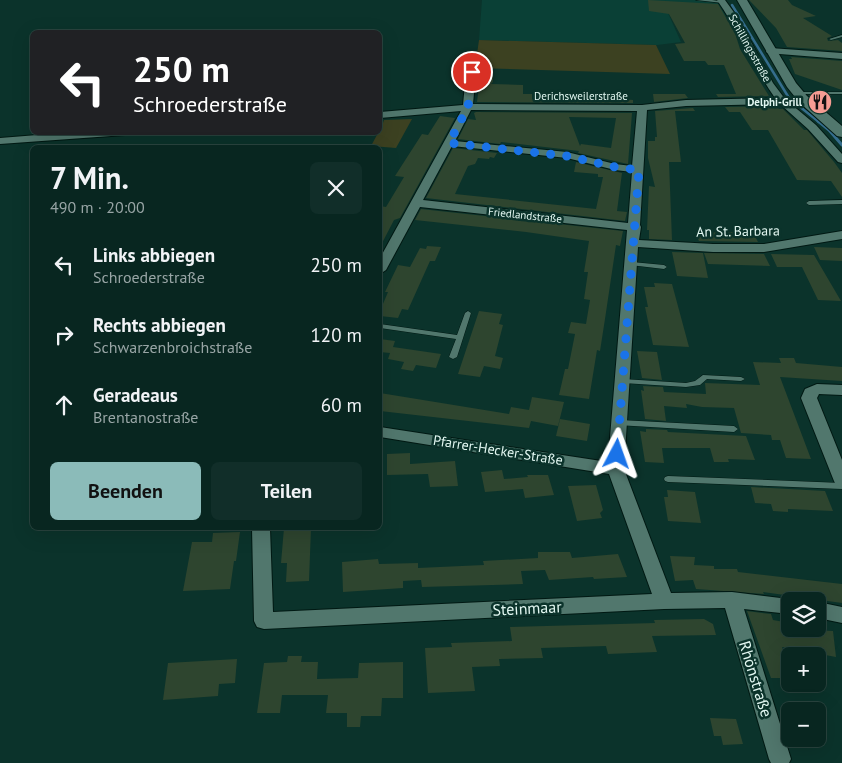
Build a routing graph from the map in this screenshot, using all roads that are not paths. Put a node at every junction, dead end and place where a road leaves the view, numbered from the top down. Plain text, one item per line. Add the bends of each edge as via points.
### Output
1 (698, 0) edge
2 (742, 0) edge
3 (722, 1) edge
4 (842, 36) edge
5 (832, 39) dead end
6 (770, 51) junction
7 (842, 56) edge
8 (472, 72) dead end
9 (798, 92) junction
10 (842, 93) edge
11 (782, 101) junction
12 (468, 107) junction
13 (642, 108) junction
14 (382, 115) edge
15 (842, 133) edge
16 (83, 135) edge
17 (0, 141) edge
18 (449, 143) junction
19 (842, 160) edge
20 (639, 170) junction
21 (809, 202) dead end
22 (842, 202) edge
23 (416, 203) junction
24 (635, 227) junction
25 (842, 235) edge
26 (634, 242) junction
27 (632, 264) junction
28 (382, 266) edge
29 (664, 267) dead end
30 (468, 313) dead end
31 (382, 326) edge
32 (460, 337) junction
33 (453, 357) dead end
34 (741, 379) dead end
35 (623, 381) junction
36 (842, 390) edge
37 (620, 423) junction
38 (734, 429) dead end
39 (382, 432) edge
40 (616, 469) junction
41 (668, 479) dead end
42 (842, 481) edge
43 (842, 486) edge
44 (261, 530) edge
45 (732, 600) junction
46 (664, 601) junction
47 (781, 605) edge
48 (826, 612) edge
49 (842, 615) edge
50 (780, 759) dead end

1 - 3 lane
2 - 6 main road, Schillingsstraße
3 - 11 street, Schillingsstraße
4 - 5 lane
6 - 7 street
6 - 9 main road, Schillingsstraße
8 - 12 street
9 - 10 lane
9 - 15 main road, Schillingsstraße
11 - 13 street, Derichsweilerstraße via 686,103
11 - 19 street, Schillingsstraße
12 - 13 street, Derichsweilerstraße
12 - 14 street, Derichsweilerstraße
12 - 18 street
13 - 20 street
16 - 17 street
18 - 20 street via 567,156
18 - 23 street
20 - 24 street
21 - 22 lane
23 - 24 street, Friedlandstraße
23 - 28 street
24 - 26 street
25 - 26 street, An St. Barbara via 764,248
26 - 27 street
27 - 29 lane
27 - 35 street
30 - 32 lane
31 - 32 lane
32 - 33 lane
34 - 35 lane via 706,377 686,385
35 - 37 street
36 - 42 street via 817,389 810,392 808,398
37 - 38 lane
37 - 40 street
39 - 40 street, Pfarrer-Hecker-Straße
40 - 46 street
41 - 43 lane
44 - 46 street, Steinmaar via 264,621
45 - 46 street, Steinmaar
45 - 47 street, Steinmaar
45 - 50 street, Rhönstraße
48 - 49 street

